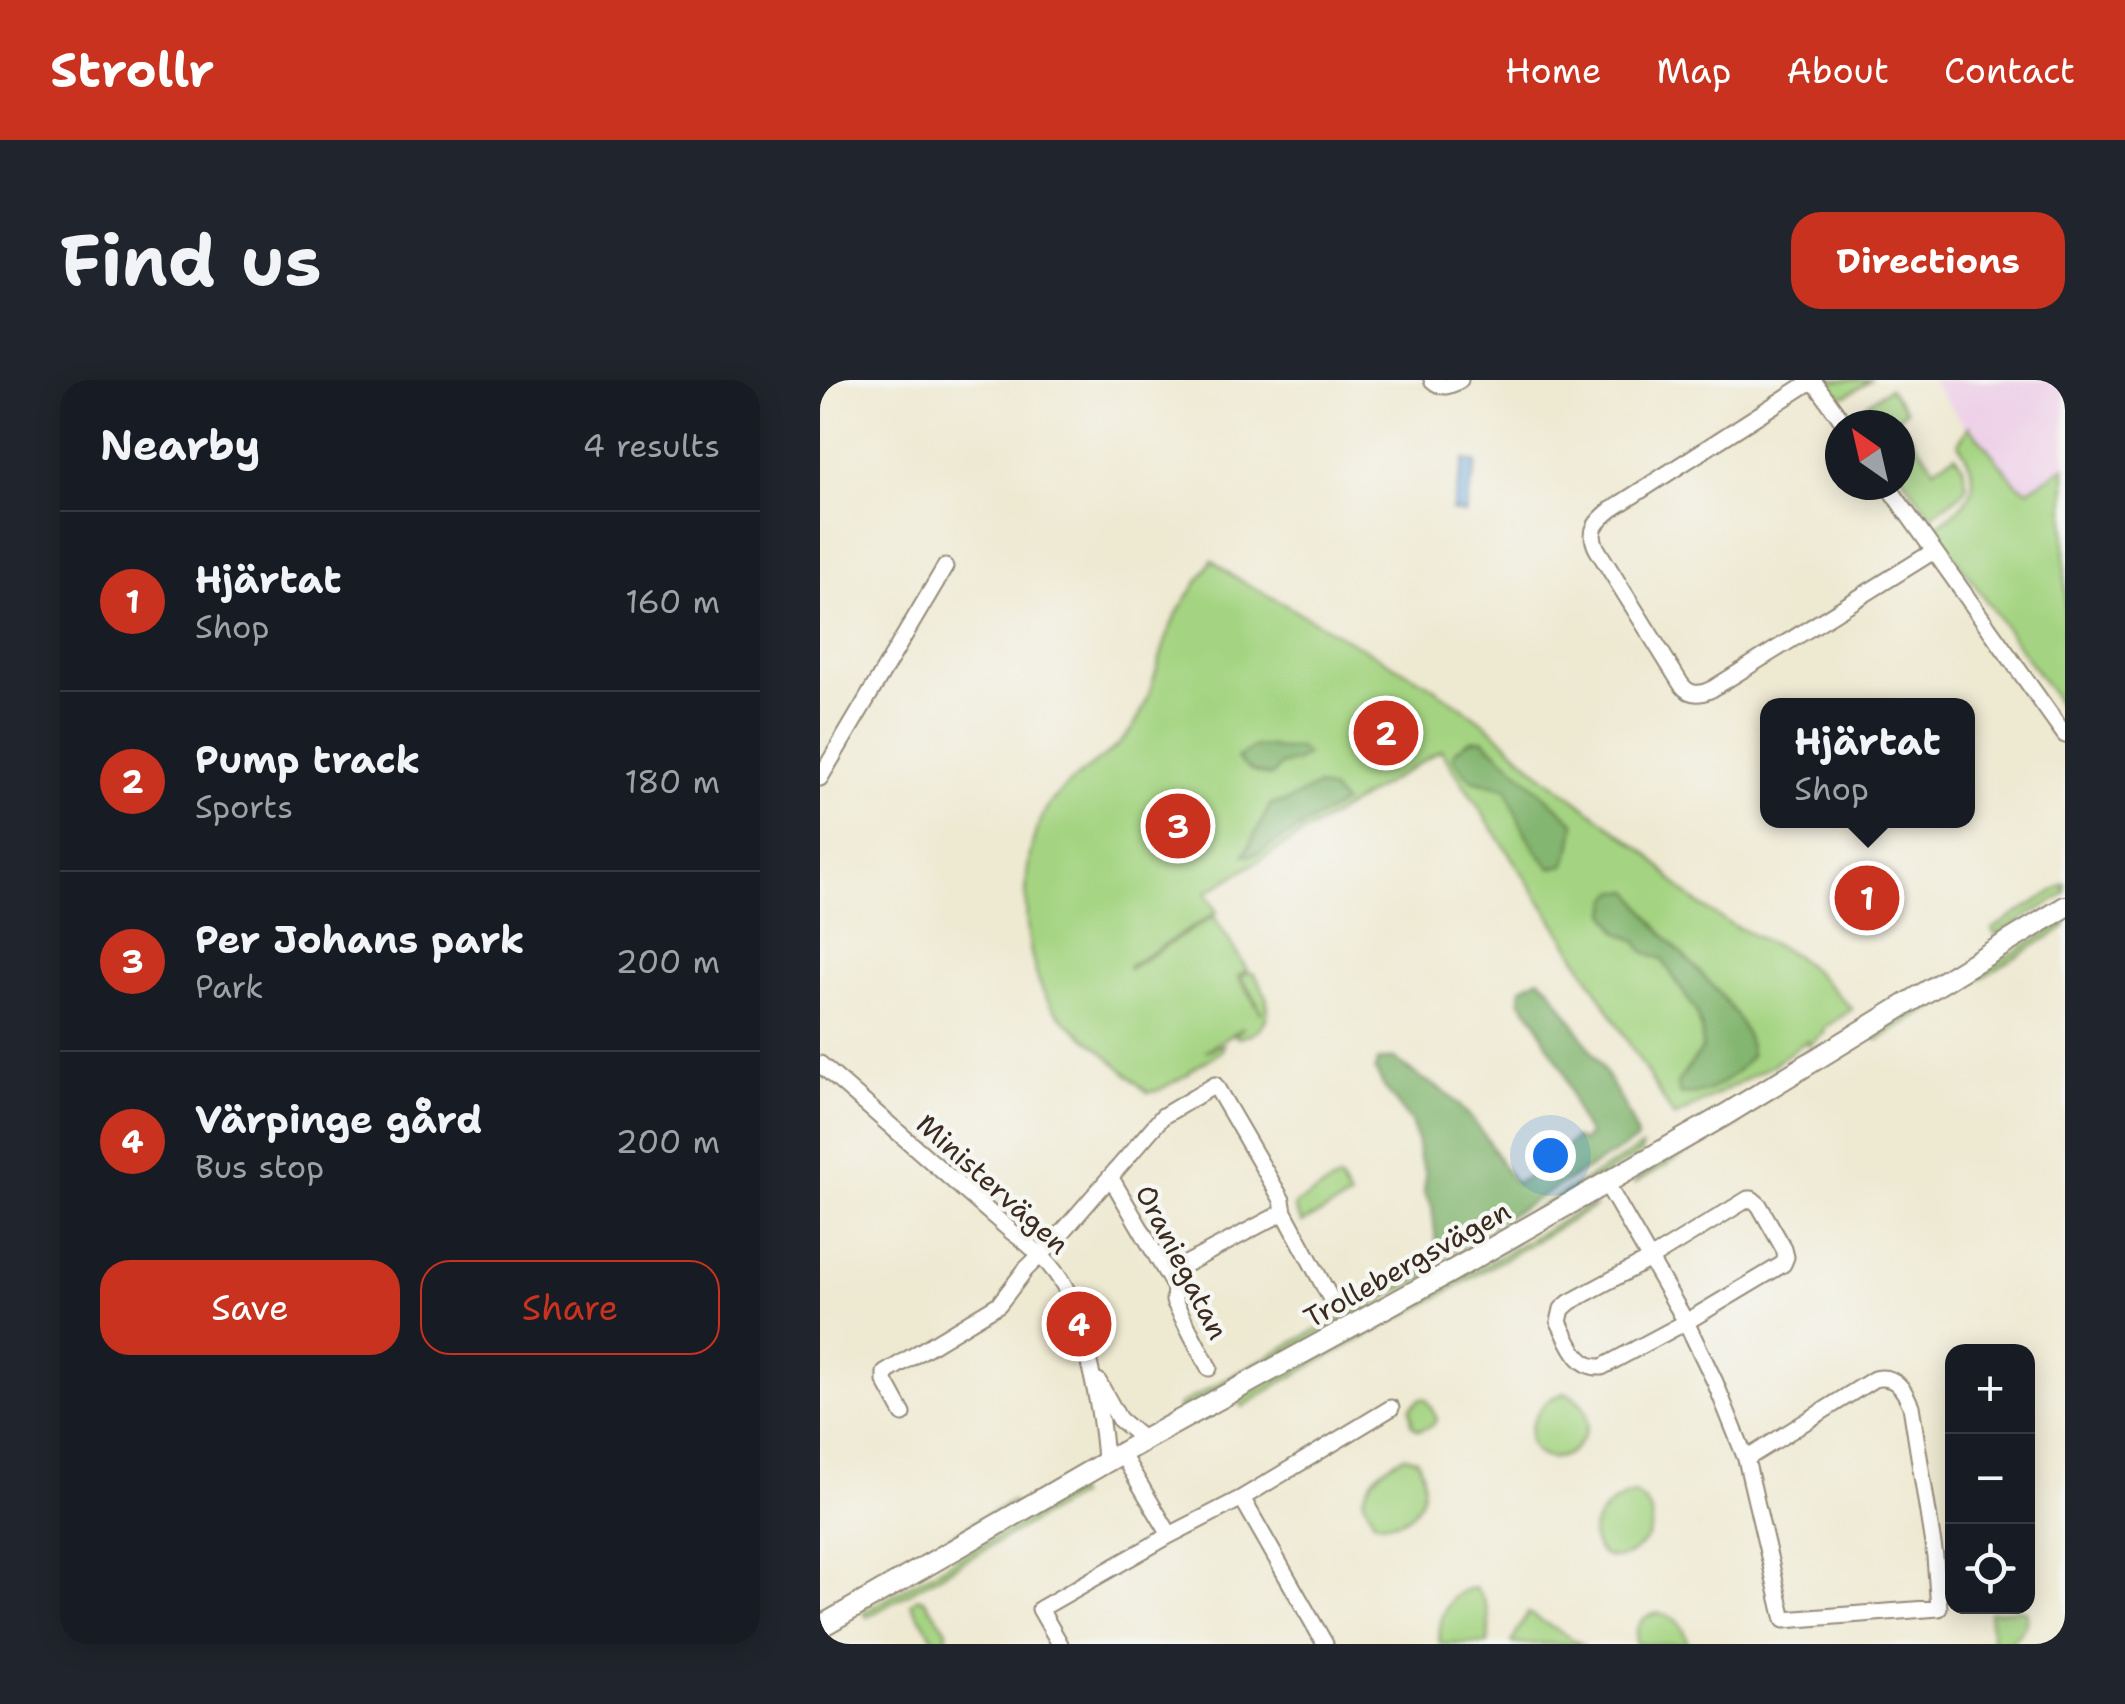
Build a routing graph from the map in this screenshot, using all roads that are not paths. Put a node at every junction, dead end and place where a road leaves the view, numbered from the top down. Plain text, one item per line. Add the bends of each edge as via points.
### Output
1 (1432, 380) edge
2 (1460, 380) edge
3 (1813, 380) edge
4 (1834, 410) edge
5 (1898, 500) edge
6 (1934, 551) junction
7 (945, 566) dead end
8 (2065, 735) edge
9 (820, 778) edge
10 (2065, 907) edge
11 (820, 1064) edge
12 (1110, 1178) junction
13 (1606, 1183) junction
14 (1284, 1212) junction
15 (1041, 1256) junction
16 (1650, 1259) junction
17 (1167, 1274) junction
18 (1332, 1303) dead end
19 (1686, 1322) junction
20 (1210, 1368) dead end
21 (1091, 1369) junction
22 (1390, 1408) dead end
23 (903, 1414) dead end
24 (1144, 1440) junction
25 (1113, 1458) junction
26 (1746, 1459) junction
27 (1242, 1498) junction
28 (1170, 1535) junction
29 (820, 1626) edge
30 (1060, 1644) edge
31 (1325, 1644) edge

1 - 2 street via 1450,386
3 - 4 street
3 - 6 street via 1594,525 1593,542 1681,684 1692,694 1712,689
5 - 6 street
6 - 8 street
7 - 9 street
10 - 13 street, Trollebergsvägen
11 - 15 street, Ministervägen
12 - 14 street via 1163,1116 1215,1085
12 - 15 street
12 - 17 street, Oraniegatan
13 - 16 street
13 - 24 street, Trollebergsvägen
14 - 17 street
14 - 18 street
15 - 21 street, Ministervägen via 1070,1296
15 - 23 street via 1000,1304 884,1372
16 - 19 street
16 - 19 street via 1562,1309 1559,1322 1578,1357 1602,1367
16 - 19 street via 1746,1200 1759,1205 1784,1249 1783,1264
17 - 20 street, Oraniegatan
19 - 26 street
21 - 24 street, Ministervägen via 1119,1418
21 - 25 street, Ministervägen
22 - 27 street
24 - 25 street, Trollebergsvägen
25 - 28 street
25 - 29 street, Trollebergsvägen
26 - 26 street via 1784,1620 1940,1608 1912,1406 1894,1380 1874,1379
27 - 28 street
27 - 31 street
28 - 30 street via 1040,1608

